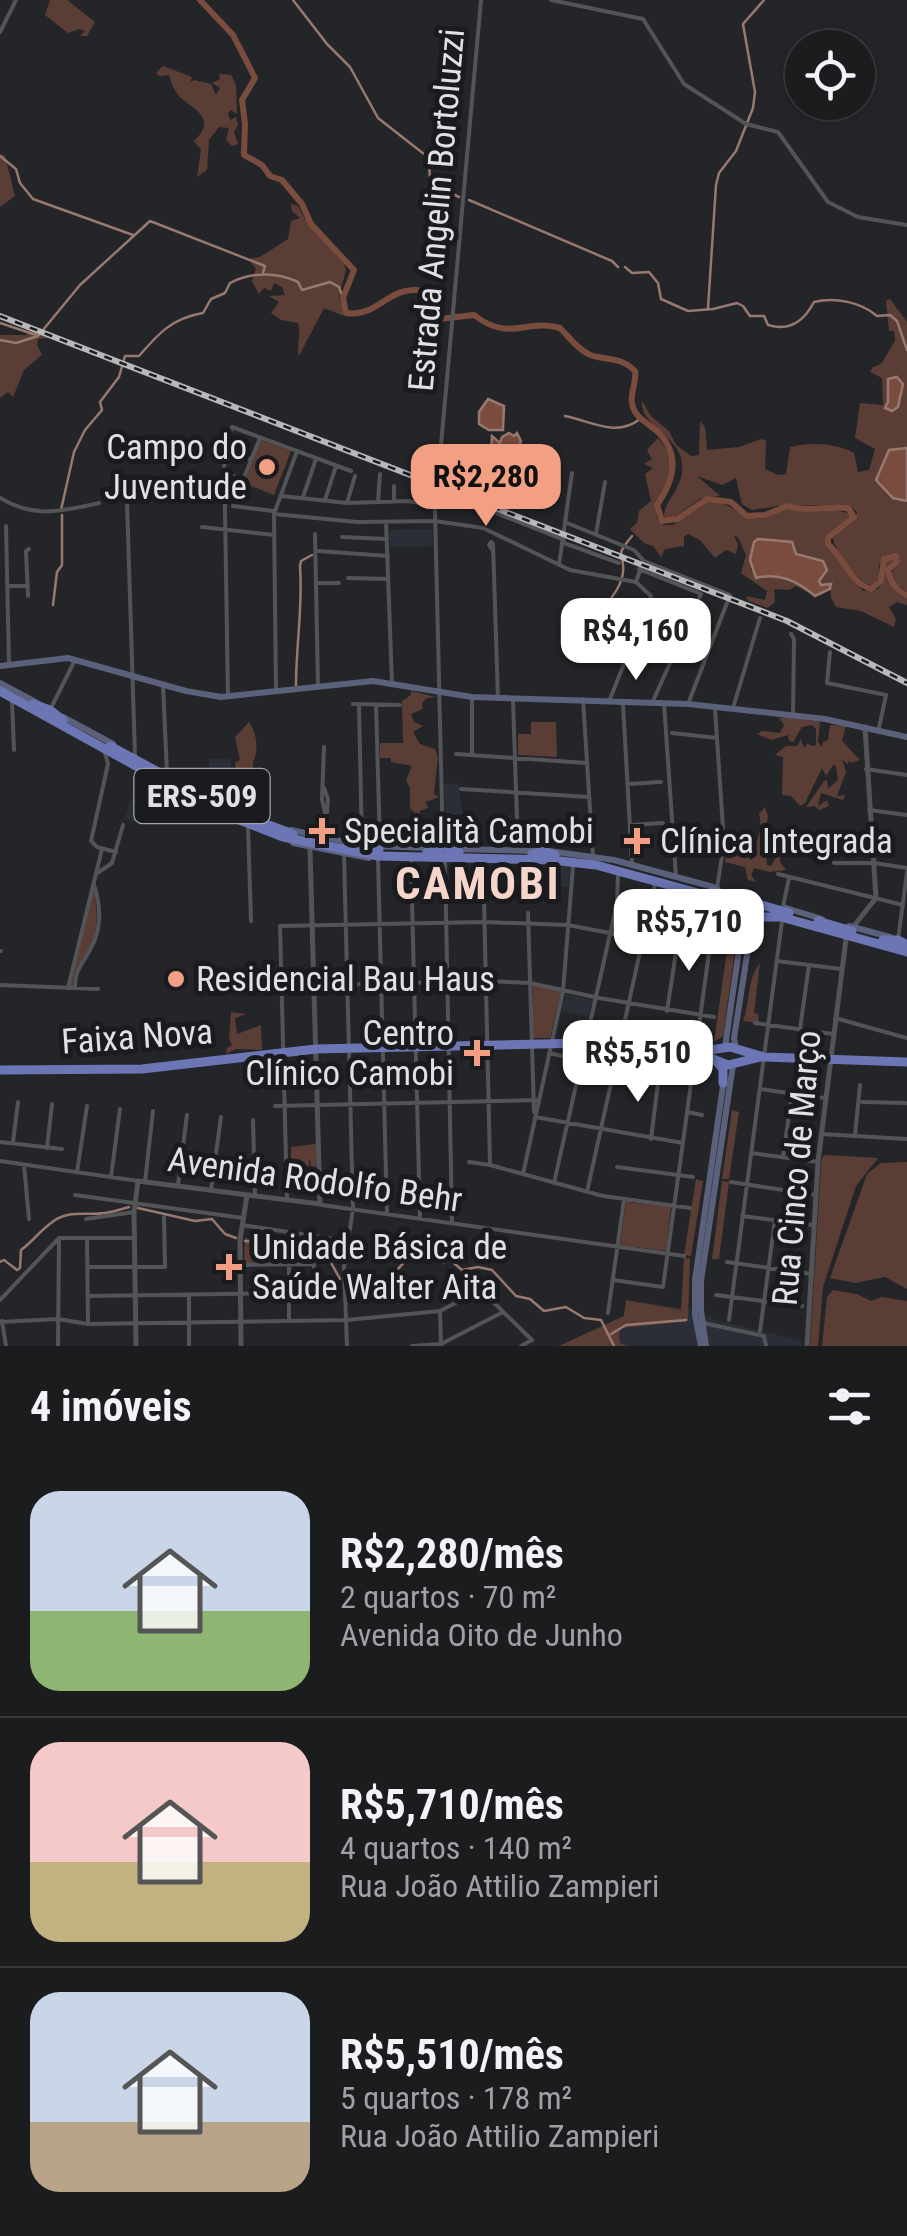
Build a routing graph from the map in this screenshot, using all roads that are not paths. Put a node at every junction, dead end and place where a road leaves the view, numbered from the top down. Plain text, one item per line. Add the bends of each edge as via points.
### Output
1 (16, 0) edge
2 (481, 0) edge
3 (551, 0) edge
4 (0, 32) edge
5 (907, 224) edge
6 (260, 438) junction
7 (224, 449) junction
8 (303, 454) junction
9 (251, 459) junction
10 (316, 459) junction
11 (336, 466) junction
12 (224, 473) junction
13 (380, 474) dead end
14 (572, 474) dead end
15 (605, 482) dead end
16 (421, 483) dead end
17 (394, 486) dead end
18 (438, 487) junction
19 (282, 496) junction
20 (0, 498) edge
21 (303, 498) junction
22 (325, 501) junction
23 (394, 501) junction
24 (127, 502) dead end
25 (378, 502) junction
26 (99, 503) dead end
27 (347, 503) junction
28 (234, 506) dead end
29 (436, 506) junction
30 (274, 513) junction
31 (435, 521) junction
32 (386, 522) junction
33 (567, 523) junction
34 (6, 526) dead end
35 (202, 527) dead end
36 (224, 529) junction
37 (315, 534) dead end
38 (596, 534) junction
39 (274, 535) junction
40 (342, 537) dead end
41 (387, 539) junction
42 (564, 542) junction
43 (29, 548) dead end
44 (316, 550) junction
45 (493, 552) dead end
46 (388, 556) junction
47 (644, 561) junction
48 (619, 564) dead end
49 (559, 566) junction
50 (640, 569) junction
51 (348, 578) dead end
52 (388, 579) junction
53 (636, 582) junction
54 (317, 583) junction
55 (339, 583) dead end
56 (8, 586) junction
57 (28, 586) junction
58 (28, 596) dead end
59 (760, 618) dead end
60 (791, 634) dead end
61 (830, 652) dead end
62 (76, 660) junction
63 (3, 666) edge
64 (131, 676) junction
65 (392, 684) junction
66 (164, 685) junction
67 (318, 687) junction
68 (0, 689) edge
69 (276, 692) junction
70 (438, 692) junction
71 (228, 697) junction
72 (472, 697) junction
73 (498, 699) junction
74 (583, 699) junction
75 (610, 699) junction
76 (513, 700) junction
77 (622, 700) junction
78 (12, 702) junction
79 (653, 702) junction
80 (664, 703) junction
81 (688, 704) junction
82 (376, 705) junction
83 (400, 705) dead end
84 (714, 706) junction
85 (32, 707) junction
86 (733, 708) junction
87 (50, 710) junction
88 (793, 715) junction
89 (42, 718) junction
90 (63, 720) junction
91 (865, 727) junction
92 (879, 730) junction
93 (672, 733) dead end
94 (73, 734) junction
95 (88, 734) junction
96 (907, 737) edge
97 (717, 738) junction
98 (324, 746) dead end
99 (14, 750) dead end
100 (104, 753) junction
101 (456, 754) dead end
102 (472, 755) junction
103 (136, 756) junction
104 (515, 758) junction
105 (117, 760) junction
106 (587, 763) junction
107 (108, 764) junction
108 (866, 769) junction
109 (167, 774) junction
110 (907, 775) edge
111 (157, 782) junction
112 (661, 782) dead end
113 (627, 784) junction
114 (177, 790) junction
115 (461, 790) dead end
116 (516, 792) junction
117 (590, 796) junction
118 (870, 810) junction
119 (228, 811) junction
120 (907, 815) edge
121 (662, 823) dead end
122 (124, 825) dead end
123 (630, 825) junction
124 (248, 828) junction
125 (264, 831) junction
126 (283, 840) junction
127 (318, 843) junction
128 (443, 848) junction
129 (102, 849) junction
130 (362, 849) junction
131 (543, 850) junction
132 (345, 851) junction
133 (116, 852) junction
134 (379, 852) junction
135 (427, 852) junction
136 (459, 852) junction
137 (532, 854) junction
138 (556, 855) junction
139 (593, 856) junction
140 (506, 858) junction
141 (412, 861) junction
142 (445, 862) junction
143 (834, 863) dead end
144 (874, 863) junction
145 (632, 864) junction
146 (573, 866) junction
147 (604, 867) junction
148 (907, 870) edge
149 (96, 874) junction
150 (778, 874) dead end
151 (618, 875) junction
152 (636, 875) junction
153 (676, 877) junction
154 (789, 877) junction
155 (93, 884) junction
156 (655, 884) junction
157 (695, 886) junction
158 (717, 888) junction
159 (685, 892) junction
160 (876, 898) junction
161 (484, 899) dead end
162 (728, 900) junction
163 (716, 901) junction
164 (752, 903) junction
165 (903, 905) junction
166 (784, 908) junction
167 (528, 913) dead end
168 (753, 916) junction
169 (782, 920) junction
170 (251, 921) dead end
171 (484, 922) junction
172 (446, 923) junction
173 (528, 923) junction
174 (379, 924) junction
175 (412, 924) junction
176 (345, 925) junction
177 (568, 925) junction
178 (312, 926) junction
179 (843, 932) junction
180 (610, 934) junction
181 (642, 941) junction
182 (676, 947) junction
183 (906, 947) edge
184 (709, 952) junction
185 (777, 960) junction
186 (808, 965) junction
187 (842, 970) junction
188 (485, 981) junction
189 (446, 982) junction
190 (414, 983) junction
191 (530, 983) junction
192 (347, 984) junction
193 (381, 984) junction
194 (0, 985) edge
195 (314, 985) junction
196 (280, 986) junction
197 (72, 988) junction
198 (98, 989) dead end
199 (564, 991) junction
200 (596, 998) junction
201 (628, 1004) junction
202 (667, 1011) junction
203 (700, 1016) junction
204 (714, 1017) dead end
205 (835, 1018) junction
206 (755, 1023) dead end
207 (768, 1025) junction
208 (800, 1029) junction
209 (832, 1034) junction
210 (907, 1038) edge
211 (585, 1043) junction
212 (531, 1044) junction
213 (620, 1044) junction
214 (448, 1046) junction
215 (487, 1046) junction
216 (415, 1047) junction
217 (382, 1048) junction
218 (550, 1048) junction
219 (730, 1048) junction
220 (316, 1049) junction
221 (349, 1049) junction
222 (283, 1052) junction
223 (696, 1052) junction
224 (763, 1057) junction
225 (829, 1060) junction
226 (581, 1062) junction
227 (907, 1062) edge
228 (723, 1063) junction
229 (735, 1064) junction
230 (614, 1068) junction
231 (0, 1070) edge
232 (659, 1075) junction
233 (692, 1080) junction
234 (723, 1083) junction
235 (860, 1085) dead end
236 (760, 1089) junction
237 (792, 1094) junction
238 (825, 1098) junction
239 (536, 1100) junction
240 (18, 1102) dead end
241 (450, 1102) junction
242 (488, 1102) junction
243 (860, 1102) junction
244 (417, 1103) junction
245 (907, 1103) edge
246 (52, 1104) dead end
247 (350, 1104) junction
248 (384, 1104) junction
249 (317, 1105) junction
250 (87, 1106) dead end
251 (275, 1106) dead end
252 (284, 1106) junction
253 (120, 1109) dead end
254 (154, 1111) dead end
255 (687, 1112) junction
256 (702, 1114) dead end
257 (187, 1115) dead end
258 (222, 1117) dead end
259 (535, 1117) junction
260 (253, 1120) dead end
261 (568, 1124) junction
262 (601, 1131) junction
263 (821, 1134) junction
264 (854, 1136) junction
265 (907, 1138) edge
266 (651, 1139) junction
267 (0, 1142) edge
268 (13, 1143) junction
269 (683, 1144) junction
270 (47, 1148) junction
271 (62, 1150) dead end
272 (751, 1153) junction
273 (782, 1157) junction
274 (0, 1161) edge
275 (469, 1162) dead end
276 (818, 1162) junction
277 (490, 1164) junction
278 (24, 1165) junction
279 (617, 1167) dead end
280 (77, 1172) junction
281 (523, 1174) junction
282 (678, 1175) junction
283 (111, 1177) junction
284 (694, 1177) dead end
285 (141, 1181) junction
286 (554, 1182) junction
287 (731, 1182) dead end
288 (747, 1184) junction
289 (178, 1186) junction
290 (211, 1190) junction
291 (587, 1192) junction
292 (74, 1195) dead end
293 (816, 1195) junction
294 (251, 1196) junction
295 (288, 1200) junction
296 (624, 1200) junction
297 (134, 1202) junction
298 (320, 1204) junction
299 (674, 1206) junction
300 (690, 1208) dead end
301 (353, 1209) junction
302 (134, 1212) junction
303 (387, 1214) junction
304 (742, 1216) junction
305 (164, 1217) dead end
306 (420, 1218) junction
307 (29, 1219) dead end
308 (86, 1219) dead end
309 (775, 1220) junction
310 (243, 1222) junction
311 (452, 1223) junction
312 (814, 1226) junction
313 (59, 1238) junction
314 (87, 1238) junction
315 (134, 1238) junction
316 (348, 1241) junction
317 (617, 1247) junction
318 (668, 1254) junction
319 (684, 1256) dead end
320 (727, 1262) dead end
321 (736, 1263) junction
322 (289, 1264) junction
323 (240, 1265) junction
324 (135, 1267) junction
325 (88, 1268) junction
326 (768, 1268) junction
327 (812, 1274) junction
328 (612, 1280) junction
329 (289, 1293) junction
330 (189, 1294) junction
331 (240, 1294) junction
332 (136, 1295) junction
333 (716, 1295) dead end
334 (88, 1296) junction
335 (731, 1297) junction
336 (309, 1298) dead end
337 (0, 1300) edge
338 (763, 1301) junction
339 (802, 1306) dead end
340 (440, 1310) junction
341 (503, 1312) junction
342 (608, 1313) dead end
343 (58, 1319) junction
344 (346, 1320) junction
345 (728, 1320) dead end
346 (289, 1321) junction
347 (1, 1322) edge
348 (189, 1322) junction
349 (240, 1322) junction
350 (702, 1323) junction
351 (88, 1324) junction
352 (136, 1324) junction
353 (762, 1333) junction
354 (807, 1344) edge
355 (441, 1345) edge
356 (6, 1346) edge
357 (58, 1346) edge
358 (136, 1346) edge
359 (189, 1346) edge
360 (241, 1346) edge
361 (348, 1346) edge
362 (412, 1346) edge
363 (520, 1346) edge
364 (703, 1346) edge
365 (766, 1346) edge

1 - 4 street
2 - 18 street, Estrada Angelin Bortoluzzi
3 - 5 street via 643,20 684,84 749,125 778,132 828,202 858,218
6 - 7 street via 232,427
6 - 8 street
6 - 9 street
7 - 9 street
7 - 12 street
8 - 10 street
8 - 19 street
9 - 12 street via 243,480
10 - 11 street
10 - 21 street
11 - 22 street
11 - 27 street via 353,474
12 - 36 street
13 - 25 street
14 - 33 street
15 - 38 street
16 - 18 street
17 - 23 street
18 - 29 street, Estrada Angelin Bortoluzzi
18 - 42 street
19 - 21 street
19 - 30 street
20 - 26 street via 30,512
21 - 22 street
22 - 27 street
23 - 25 street
23 - 29 street
24 - 64 street
25 - 27 street
28 - 30 street
29 - 31 street, Estrada Angelin Bortoluzzi
30 - 32 street
30 - 39 street
31 - 32 street
31 - 49 street via 492,532
31 - 70 street, Estrada Angelin Bortoluzzi
32 - 41 street
33 - 38 street
33 - 42 street
34 - 56 street
35 - 36 street
36 - 39 street
36 - 71 street
37 - 44 street
38 - 47 street
39 - 69 street
40 - 41 street
41 - 46 street
42 - 48 street
42 - 49 street
43 - 57 street
44 - 46 street
44 - 54 street
45 - 73 street
46 - 52 street
47 - 50 street
47 - 81 street via 732,597
49 - 53 street
50 - 53 street
50 - 79 street via 701,594
51 - 52 street
52 - 65 street
53 - 75 street via 651,596
54 - 55 street
54 - 67 street
56 - 57 street
56 - 63 street
57 - 58 street
59 - 86 street
60 - 88 street
61 - 92 street via 827,683 886,695
62 - 63 main road
62 - 64 main road
62 - 87 street
64 - 66 main road
64 - 103 street
65 - 67 main road
65 - 70 main road
66 - 71 main road
66 - 109 street
67 - 69 main road
68 - 78 main road, ERS-509
68 - 85 highway, ERS-509
68 - 87 main road, ERS-509
69 - 71 main road
70 - 72 main road
70 - 128 street, Estrada Angelin Bortoluzzi
72 - 73 main road
72 - 102 street
73 - 76 main road
74 - 75 main road
74 - 76 main road
74 - 106 street
75 - 77 main road
76 - 104 street
77 - 79 main road
77 - 113 street
78 - 89 main road, ERS-509
78 - 99 street
79 - 80 main road
80 - 81 main road
80 - 153 street
81 - 84 main road
82 - 83 street
82 - 130 street via 356,704
82 - 134 street
84 - 86 main road
84 - 97 street
85 - 87 highway, ERS-509
85 - 89 highway, ERS-509
85 - 90 highway, ERS-509
85 - 94 highway, ERS-509
86 - 88 main road
87 - 90 highway, ERS-509
87 - 103 main road, ERS-509
88 - 91 main road
89 - 94 main road, ERS-509
90 - 95 highway, ERS-509
91 - 92 main road
91 - 108 street
92 - 96 main road
93 - 97 street
94 - 95 highway, ERS-509
94 - 100 main road, ERS-509
94 - 114 highway, ERS-509
95 - 119 highway, ERS-509
97 - 158 street via 724,844
98 - 127 street via 325,813
100 - 105 main road, ERS-509
100 - 107 street
101 - 102 street
102 - 104 street
103 - 109 main road, ERS-509
104 - 106 street
104 - 116 street
105 - 107 street
105 - 111 main road, ERS-509
106 - 117 street
107 - 129 street via 91,838
108 - 110 street
108 - 118 street
109 - 119 main road, ERS-509
111 - 114 highway, ERS-509
111 - 124 main road, ERS-509
112 - 113 street
113 - 123 street
114 - 119 highway, ERS-509
115 - 116 street
116 - 117 street
116 - 140 street
117 - 139 street
118 - 120 street
118 - 144 street
119 - 125 highway, ERS-509
119 - 127 highway, ERS-509
121 - 123 street
122 - 133 street
123 - 145 street
124 - 126 main road, ERS-509
124 - 170 street
125 - 126 highway, ERS-509
125 - 127 highway, ERS-509
126 - 127 main road, ERS-509
127 - 130 highway, ERS-509
127 - 132 highway, ERS-509
127 - 178 street
128 - 134 main road, ERS-509
128 - 135 highway, ERS-509
128 - 136 highway, ERS-509
128 - 140 main road, ERS-509
129 - 133 street
129 - 149 street
130 - 132 highway, ERS-509
130 - 134 highway, ERS-509
130 - 140 highway, ERS-509
131 - 137 highway, ERS-509
131 - 138 highway, ERS-509
131 - 139 main road, ERS-509
131 - 140 main road, ERS-509
132 - 134 highway, ERS-509
132 - 176 street
133 - 149 street
134 - 135 highway, ERS-509
134 - 141 main road, ERS-509
134 - 174 street
135 - 136 highway, ERS-509
136 - 140 highway, ERS-509
137 - 138 highway, ERS-509
137 - 140 highway, ERS-509
138 - 157 highway, ERS-509
139 - 145 main road, ERS-509
140 - 142 main road, ERS-509
140 - 146 main road, ERS-509
140 - 147 highway, ERS-509
141 - 142 main road, ERS-509
141 - 175 street
142 - 172 street
143 - 144 street
144 - 148 street
144 - 160 street
145 - 153 main road, ERS-509
146 - 151 main road, ERS-509
146 - 177 street
147 - 151 highway, ERS-509
147 - 152 highway, ERS-509
148 - 165 street
149 - 155 street
150 - 154 street
151 - 152 highway, ERS-509
151 - 156 main road, ERS-509
151 - 180 street
152 - 162 highway, ERS-509
153 - 158 main road, ERS-509
154 - 160 street
154 - 166 street
155 - 197 street
155 - 197 street via 100,911
156 - 159 main road, ERS-509
156 - 181 street
157 - 158 highway, ERS-509
157 - 162 highway, ERS-509
158 - 162 highway, ERS-509
158 - 166 main road, ERS-509
159 - 163 main road, ERS-509
159 - 182 street
160 - 165 street
160 - 179 street
161 - 171 street
162 - 163 main road, ERS-509
162 - 164 highway, ERS-509
162 - 168 highway, ERS-509
163 - 184 street
164 - 168 highway via 744,908
164 - 179 highway, ERS-509
165 - 183 street
166 - 179 main road, ERS-509
167 - 173 street
168 - 169 main road, ERS-509
168 - 179 highway, ERS-509
168 - 219 main road
169 - 179 main road, ERS-509
169 - 185 street
171 - 172 street
171 - 173 street
171 - 188 street
172 - 175 street
172 - 189 street
173 - 177 street
173 - 191 street
174 - 175 street
174 - 176 street
174 - 193 street
175 - 190 street
176 - 178 street
176 - 192 street
177 - 180 street
177 - 199 street
178 - 195 street
178 - 196 street via 280,926
179 - 183 main road, ERS-509
179 - 183 main road, ERS-509
179 - 183 highway, ERS-509
179 - 183 highway, ERS-509
179 - 187 street, Rua Cinco de Março
180 - 181 street
180 - 200 street
181 - 182 street
181 - 201 street
182 - 184 street
182 - 202 street
184 - 203 street
185 - 186 street
185 - 207 street
186 - 187 street
186 - 208 street
187 - 205 street, Rua Cinco de Março
188 - 189 street
188 - 191 street
188 - 215 street
189 - 190 street
189 - 214 street
190 - 193 street
190 - 216 street
191 - 199 street
191 - 212 street
192 - 193 street
192 - 195 street
192 - 221 street
193 - 217 street
194 - 197 street
195 - 196 street
195 - 220 street
196 - 222 street
197 - 198 street
199 - 200 street
199 - 218 street
200 - 201 street
200 - 211 street
201 - 202 street
201 - 213 street
202 - 203 street
203 - 204 street
203 - 223 street
205 - 209 street, Rua Cinco de Março
205 - 210 street
206 - 207 street
207 - 208 street
207 - 224 street
208 - 209 street
209 - 225 street, Rua Cinco de Março
211 - 213 highway, Faixa Nova
211 - 218 highway, Faixa Nova
211 - 226 street
212 - 215 highway, Faixa Nova
212 - 218 highway, Faixa Nova
212 - 239 street
213 - 223 highway, Faixa Nova
213 - 230 street
214 - 215 highway, Faixa Nova
214 - 216 highway, Faixa Nova
214 - 241 street
215 - 242 street
216 - 217 highway, Faixa Nova
216 - 244 street
217 - 221 highway, Faixa Nova
217 - 248 street
218 - 226 street
218 - 239 street
219 - 223 highway, Faixa Nova
219 - 224 highway, Faixa Nova
219 - 228 highway via 720,1054
219 - 229 highway via 738,1056
220 - 221 highway, Faixa Nova
220 - 222 highway, Faixa Nova
220 - 249 street
221 - 247 street
222 - 231 highway, Faixa Nova via 142,1069
222 - 252 street
223 - 228 highway, Faixa Nova
223 - 233 street
223 - 234 highway via 720,1064
224 - 225 highway, Faixa Nova
224 - 229 highway, Faixa Nova
224 - 236 street
225 - 227 highway, Faixa Nova
225 - 238 street, Rua Cinco de Março
226 - 230 street
226 - 261 street
228 - 229 highway, Faixa Nova
228 - 234 main road
229 - 350 main road via 702,1281
230 - 232 street
230 - 262 street
232 - 233 street
232 - 266 street
233 - 255 street
234 - 364 main road via 695,1280
235 - 243 street
236 - 237 street
236 - 272 street
237 - 238 street
237 - 273 street
238 - 263 street, Rua Cinco de Março
239 - 242 street
239 - 259 street
240 - 268 street
241 - 242 street
241 - 244 street
241 - 311 street
242 - 277 street
243 - 245 street
243 - 264 street
244 - 248 street
244 - 306 street
246 - 270 street
247 - 248 street
247 - 249 street
247 - 301 street
248 - 303 street
249 - 252 street
249 - 298 street
250 - 280 street
251 - 252 street
252 - 295 street
253 - 283 street
254 - 285 street
255 - 256 street
255 - 269 street
257 - 289 street
258 - 290 street
259 - 261 street
259 - 281 street
260 - 294 street
261 - 262 street
261 - 286 street
262 - 266 street
262 - 291 street
263 - 264 street
263 - 276 street, Rua Cinco de Março
264 - 265 street
266 - 269 street
267 - 268 street
268 - 270 street
269 - 282 street
270 - 271 street
272 - 273 street
272 - 288 street
273 - 276 street
274 - 278 street, Avenida Rodolfo Behr
275 - 277 street
276 - 293 street, Rua Cinco de Março
277 - 281 street
278 - 280 street, Avenida Rodolfo Behr
278 - 307 street
279 - 282 street
280 - 283 street, Avenida Rodolfo Behr
281 - 286 street
282 - 284 street
282 - 299 street
283 - 285 street, Avenida Rodolfo Behr
285 - 289 street, Avenida Rodolfo Behr
285 - 297 street
286 - 291 street
287 - 288 street
288 - 293 street
288 - 304 street
289 - 290 street, Avenida Rodolfo Behr
290 - 294 street, Avenida Rodolfo Behr
291 - 296 street
292 - 297 street
293 - 312 street, Rua Cinco de Março
294 - 295 street, Avenida Rodolfo Behr
294 - 310 street
295 - 298 street, Avenida Rodolfo Behr
296 - 299 street
296 - 317 street
297 - 302 street
297 - 310 street
298 - 301 street, Avenida Rodolfo Behr
299 - 300 street
299 - 318 street
301 - 303 street, Avenida Rodolfo Behr
301 - 316 street
302 - 308 street
302 - 315 street
303 - 306 street, Avenida Rodolfo Behr
304 - 309 street
304 - 321 street
305 - 324 street via 164,1267
306 - 311 street, Avenida Rodolfo Behr
309 - 312 street
309 - 326 street
310 - 316 street
310 - 323 street
311 - 317 street, Avenida Rodolfo Behr
312 - 327 street, Rua Cinco de Março
313 - 314 street
313 - 337 street
313 - 343 street
314 - 315 street
314 - 325 street
315 - 324 street
316 - 344 street
317 - 318 street, Avenida Rodolfo Behr
317 - 328 street
318 - 319 street, Avenida Rodolfo Behr
318 - 328 street via 663,1288
320 - 321 street
321 - 326 street
321 - 335 street
322 - 323 street
322 - 329 street
322 - 336 street via 314,1264
323 - 331 street
324 - 325 street
324 - 332 street
325 - 334 street
326 - 327 street
326 - 338 street
327 - 354 street, Rua Cinco de Março
328 - 342 street
329 - 331 street
329 - 346 street
330 - 331 street
330 - 332 street
330 - 348 street
331 - 349 street
332 - 334 street
332 - 352 street
333 - 335 street
334 - 351 street
335 - 338 street
335 - 345 street
338 - 339 street
338 - 353 street
340 - 341 street via 480,1290
340 - 344 street
340 - 355 street
341 - 355 street
341 - 363 street via 532,1340
343 - 347 street
343 - 351 street
343 - 357 street
344 - 346 street
344 - 361 street
346 - 349 street
347 - 356 street
348 - 349 street
348 - 352 street
348 - 359 street
349 - 360 street
350 - 353 street
350 - 364 main road
351 - 352 street
352 - 358 street
353 - 365 street
355 - 362 street

